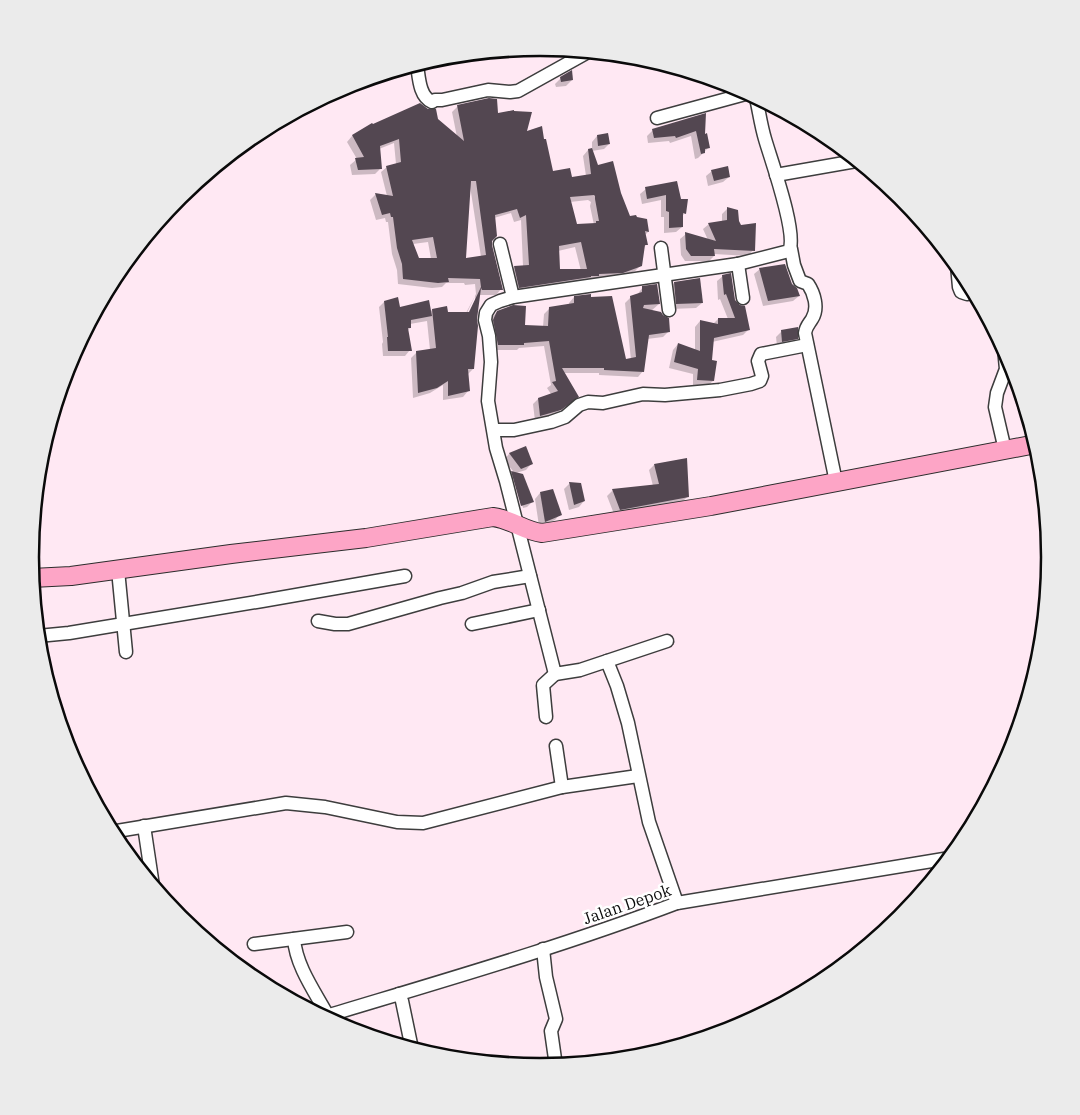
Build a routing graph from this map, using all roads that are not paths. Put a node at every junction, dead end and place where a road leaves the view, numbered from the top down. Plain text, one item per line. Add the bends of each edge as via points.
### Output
1 (578, 58) edge
2 (418, 71) edge
3 (738, 97) edge
4 (758, 106) edge
5 (657, 118) dead end
6 (848, 162) edge
7 (776, 175) junction
8 (500, 244) dead end
9 (661, 248) dead end
10 (791, 249) junction
11 (738, 264) junction
12 (664, 276) junction
13 (958, 281) edge
14 (966, 294) edge
15 (513, 297) junction
16 (743, 298) dead end
17 (669, 310) dead end
18 (808, 345) junction
19 (1005, 371) edge
20 (494, 430) junction
21 (1028, 445) edge
22 (1005, 450) junction
23 (836, 482) junction
24 (516, 523) junction
25 (118, 570) junction
26 (406, 576) dead end
27 (530, 576) junction
28 (40, 578) edge
29 (539, 610) junction
30 (318, 621) dead end
31 (472, 624) dead end
32 (124, 627) junction
33 (45, 635) edge
34 (667, 641) dead end
35 (126, 652) dead end
36 (607, 661) junction
37 (555, 674) junction
38 (546, 716) dead end
39 (556, 746) dead end
40 (638, 776) junction
41 (562, 787) junction
42 (144, 826) junction
43 (120, 830) edge
44 (940, 860) edge
45 (151, 874) edge
46 (677, 903) junction
47 (346, 932) dead end
48 (294, 939) junction
49 (254, 944) dead end
50 (543, 949) junction
51 (399, 994) junction
52 (322, 1009) edge
53 (334, 1014) edge
54 (411, 1042) edge
55 (555, 1059) edge

1 - 2 street via 518,91 488,90 432,102 423,93
3 - 5 street
4 - 7 street
6 - 7 street
7 - 10 street via 788,216
8 - 15 street
9 - 12 street
10 - 11 street
10 - 18 street via 800,281 808,284 815,302 815,313 806,329
11 - 12 street
11 - 16 street
12 - 15 street
12 - 17 street
13 - 14 street via 961,292
15 - 20 street via 491,306 486,313 491,362 488,401
18 - 20 street via 761,354 758,361 762,376 760,381 751,384 708,392 643,394 603,403 588,402 550,422 514,430
18 - 23 street
19 - 22 street via 995,401
20 - 24 street
21 - 22 street
22 - 23 street
23 - 24 street via 711,506 542,532
24 - 25 street via 493,517 366,538
24 - 27 street
25 - 28 street
25 - 32 street
26 - 32 street
27 - 29 street
27 - 30 street via 494,582 348,624
29 - 31 street
29 - 37 street
32 - 33 street
32 - 35 street
34 - 36 street
36 - 37 street
36 - 40 street via 628,722
37 - 38 street via 543,686
39 - 41 street
40 - 41 street
40 - 46 street via 649,822
41 - 42 street via 423,823 397,822 325,807 286,803
42 - 43 street
42 - 45 street
44 - 46 street, Jalan Depok
46 - 50 street, Jalan Depok
47 - 48 street
48 - 49 street
48 - 52 street via 300,963
50 - 51 street, Jalan Depok
50 - 55 street via 556,1019 551,1031
51 - 53 street, Jalan Depok
51 - 54 street

